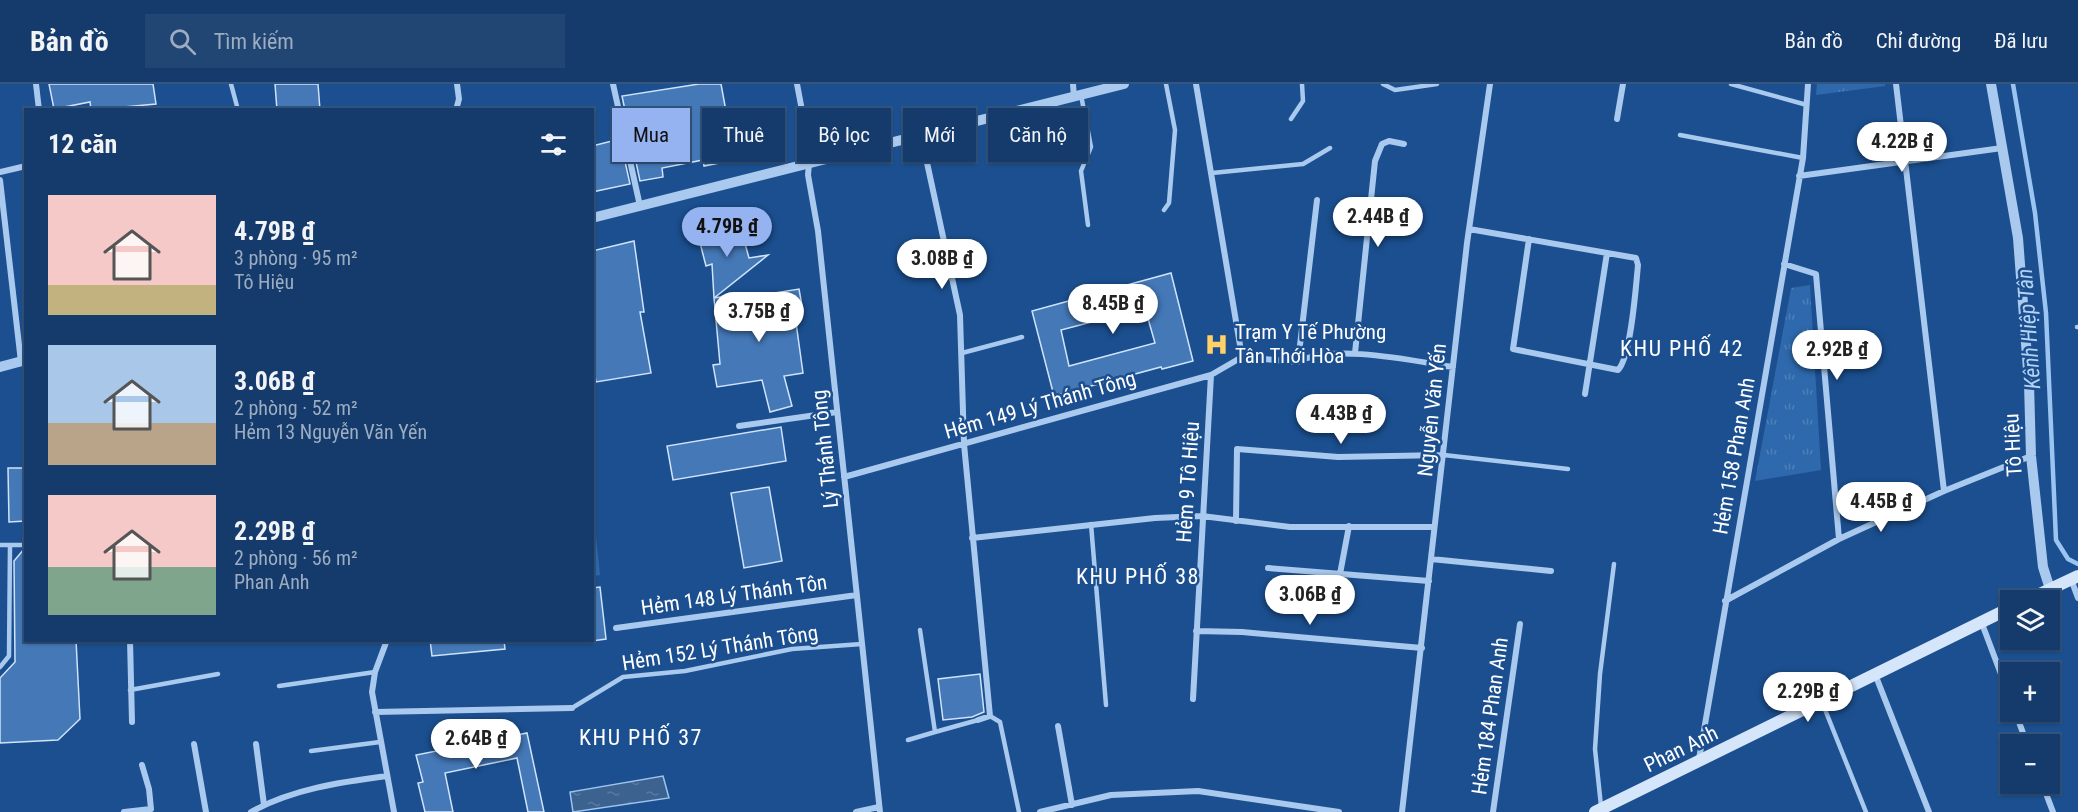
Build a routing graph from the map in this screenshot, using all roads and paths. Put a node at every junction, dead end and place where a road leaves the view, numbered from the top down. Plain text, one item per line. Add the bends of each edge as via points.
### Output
1 (36, 84) edge
2 (231, 84) edge
3 (457, 84) edge
4 (612, 84) edge
5 (797, 84) edge
6 (1073, 84) edge
7 (1124, 84) edge
8 (1166, 84) edge
9 (1196, 84) edge
10 (1302, 84) edge
11 (1383, 84) edge
12 (1437, 84) edge
13 (1490, 84) edge
14 (1623, 84) edge
15 (1731, 84) edge
16 (1808, 84) edge
17 (1896, 84) edge
18 (1991, 84) edge
19 (1078, 96) junction
20 (1807, 105) junction
21 (39, 108) edge
22 (237, 108) edge
23 (457, 108) edge
24 (1291, 119) dead end
25 (1617, 119) dead end
26 (976, 121) edge
27 (1680, 135) dead end
28 (903, 140) edge
29 (1404, 144) dead end
30 (1330, 148) dead end
31 (2002, 148) junction
32 (1803, 158) junction
33 (1905, 160) junction
34 (927, 162) edge
35 (809, 164) junction
36 (24, 166) edge
37 (0, 172) edge
38 (1212, 173) junction
39 (1799, 176) junction
40 (0, 180) edge
41 (1317, 201) dead end
42 (640, 206) junction
43 (1164, 210) dead end
44 (594, 218) edge
45 (1088, 225) dead end
46 (1469, 229) junction
47 (1528, 239) junction
48 (1607, 253) junction
49 (1784, 264) junction
50 (1022, 337) dead end
51 (962, 352) junction
52 (1355, 353) junction
53 (1242, 357) junction
54 (23, 361) edge
55 (1298, 362) junction
56 (1590, 364) junction
57 (0, 367) edge
58 (1453, 367) junction
59 (1211, 375) junction
60 (1585, 394) dead end
61 (837, 412) junction
62 (738, 426) dead end
63 (964, 444) junction
64 (1444, 455) junction
65 (2031, 456) junction
66 (1568, 469) dead end
67 (844, 477) junction
68 (1944, 490) junction
69 (1202, 516) junction
70 (1236, 521) junction
71 (1091, 524) junction
72 (1349, 526) junction
73 (1434, 527) junction
74 (972, 538) junction
75 (1839, 539) junction
76 (0, 545) edge
77 (10, 545) junction
78 (24, 545) edge
79 (1431, 559) junction
80 (1614, 564) dead end
81 (1268, 568) dead end
82 (1551, 571) dead end
83 (1340, 574) junction
84 (2074, 578) edge
85 (1429, 581) junction
86 (2050, 589) joint
87 (857, 595) junction
88 (2078, 598) edge
89 (1725, 601) junction
90 (2000, 612) edge
91 (1981, 621) junction
92 (1521, 624) dead end
93 (616, 628) dead end
94 (920, 630) dead end
95 (1196, 631) junction
96 (130, 642) edge
97 (386, 642) edge
98 (862, 644) junction
99 (1422, 648) junction
100 (0, 667) edge
101 (375, 672) junction
102 (2000, 672) edge
103 (218, 674) dead end
104 (1875, 674) junction
105 (279, 686) dead end
106 (130, 690) junction
107 (1193, 699) dead end
108 (1821, 700) junction
109 (1106, 705) dead end
110 (572, 708) joint
111 (375, 712) junction
112 (990, 717) junction
113 (978, 720) junction
114 (132, 722) dead end
115 (1058, 726) dead end
116 (976, 728) dead end
117 (935, 732) junction
118 (908, 740) dead end
119 (380, 741) junction
120 (194, 744) dead end
121 (256, 744) dead end
122 (311, 751) dead end
123 (1698, 763) junction
124 (142, 765) dead end
125 (387, 776) junction
126 (2046, 794) edge
127 (1072, 804) junction
128 (264, 805) junction
129 (880, 810) edge
130 (1598, 810) edge
131 (124, 812) edge
132 (206, 812) edge
133 (251, 812) edge
134 (394, 812) edge
135 (856, 812) edge
136 (1019, 812) edge
137 (1040, 812) edge
138 (1339, 812) edge
139 (1402, 812) edge
140 (1493, 812) edge
141 (1866, 812) edge
142 (1929, 812) edge
143 (2052, 812) edge

1 - 21 street
2 - 22 lane
3 - 23 street
4 - 42 street
5 - 35 street, Lý Thánh Tông
6 - 19 street
7 - 19 street
8 - 43 lane via 1175,130 1168,203
9 - 38 street
10 - 24 lane via 1303,101
11 - 12 lane via 1395,90
13 - 46 street, Nguyễn Văn Yến
14 - 25 street
15 - 20 lane
16 - 20 street, Hẻm 158 Phan Anh
17 - 33 street
18 - 31 street, Tô Hiệu
19 - 26 street
19 - 45 lane via 1091,147 1081,171
20 - 32 street, Hẻm 158 Phan Anh
27 - 32 lane
28 - 35 street
29 - 52 street via 1382,144 1375,162
30 - 38 lane via 1303,164
31 - 33 street
31 - 65 street, Tô Hiệu via 2018,238
32 - 39 street, Hẻm 158 Phan Anh
33 - 39 street
33 - 68 street
34 - 51 street via 960,315
35 - 42 street
35 - 61 street, Lý Thánh Tông
36 - 37 street
38 - 53 street
39 - 49 street, Hẻm 158 Phan Anh
40 - 54 street
41 - 55 street
42 - 44 street
46 - 47 street
46 - 58 street, Nguyễn Văn Yến
47 - 48 street
47 - 56 street via 1513,349
48 - 56 street
48 - 56 street via 1638,261 1632,318 1622,367 1618,370
49 - 75 street via 1816,274
49 - 89 street, Hẻm 158 Phan Anh
50 - 51 lane
51 - 63 street
52 - 55 street
52 - 58 street
53 - 55 street
53 - 59 street, Hẻm 149 Lý Thánh Tông
54 - 57 street
56 - 60 street
58 - 64 street, Nguyễn Văn Yến
59 - 63 street, Hẻm 149 Lý Thánh Tông
59 - 69 street, Hẻm 9 Tô Hiệu
61 - 62 street
61 - 67 street, Lý Thánh Tông
63 - 67 street, Hẻm 149 Lý Thánh Tông
63 - 74 street
64 - 66 lane
64 - 70 street via 1338,457 1237,449
64 - 73 street, Nguyễn Văn Yến
65 - 68 street
65 - 86 street, Tô Hiệu via 2043,567
67 - 87 street, Lý Thánh Tông
68 - 75 street
69 - 70 street
69 - 71 street
69 - 95 street, Hẻm 9 Tô Hiệu
70 - 72 street via 1290,527
71 - 74 street
71 - 109 lane
72 - 73 street
72 - 83 street
73 - 79 street, Nguyễn Văn Yến
74 - 112 street
75 - 89 street
76 - 77 lane
77 - 78 lane
77 - 100 lane via 9,656
79 - 82 street
79 - 85 street, Nguyễn Văn Yến
80 - 130 lane via 1595,749
81 - 83 street
83 - 85 street
84 - 86 main road
84 - 88 street
85 - 99 street, Nguyễn Văn Yến
87 - 93 street, Hẻm 148 Lý Thánh Tôn
87 - 98 street, Lý Thánh Tông
89 - 123 street, Hẻm 158 Phan Anh
90 - 91 main road, Phan Anh
91 - 102 street
91 - 104 main road, Phan Anh
92 - 140 street, Hẻm 184 Phan Anh
94 - 117 lane
95 - 99 street
95 - 107 street, Hẻm 9 Tô Hiệu
96 - 106 street
97 - 101 street
98 - 110 lane, Hẻm 152 Lý Thánh Tông via 792,649 686,671 623,677
98 - 129 street, Lý Thánh Tông
99 - 139 street, Nguyễn Văn Yến
101 - 105 lane
101 - 111 street
103 - 106 lane
104 - 108 main road, Phan Anh
104 - 142 street
106 - 114 street
108 - 123 main road, Phan Anh
108 - 141 lane
110 - 111 street, Hẻm 152 Lý Thánh Tông
111 - 119 street
112 - 113 street
112 - 136 lane via 1000,722
113 - 116 lane
113 - 117 lane
115 - 127 street
117 - 118 lane
119 - 122 lane
119 - 125 street
120 - 132 street
121 - 128 street
123 - 130 main road, Phan Anh
124 - 131 street via 151,809
125 - 128 street via 317,787
125 - 134 street
126 - 143 street
127 - 137 street
127 - 138 street via 1111,795 1198,791
128 - 133 street
129 - 135 street

